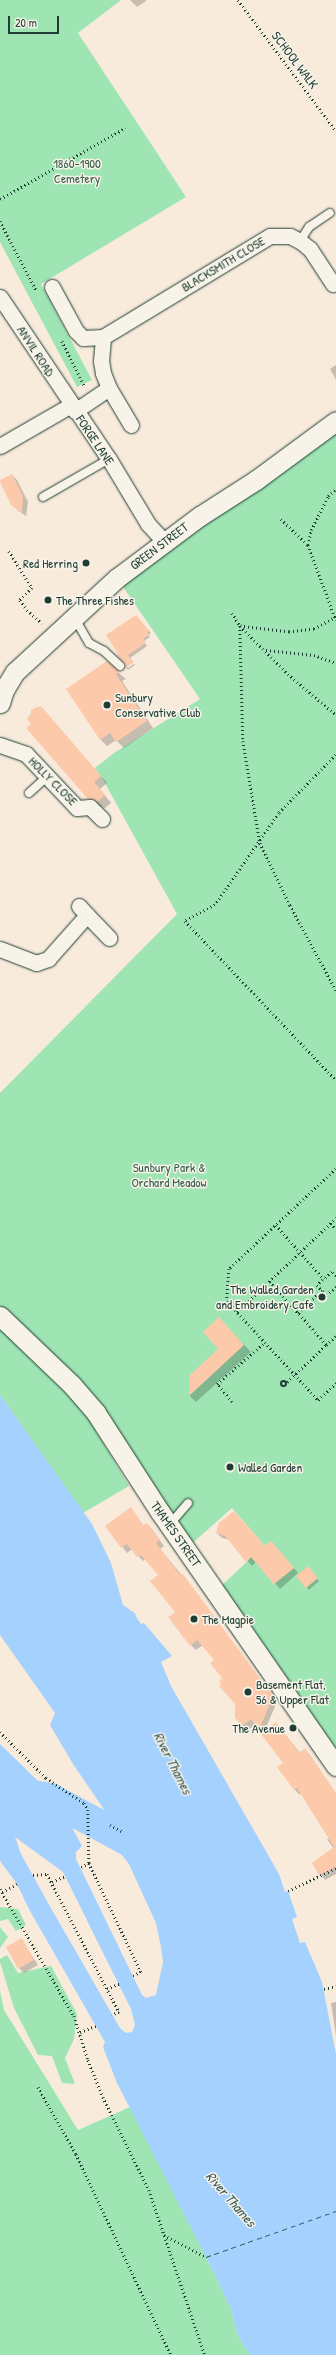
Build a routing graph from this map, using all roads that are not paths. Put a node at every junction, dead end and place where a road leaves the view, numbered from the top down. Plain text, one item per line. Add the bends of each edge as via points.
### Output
1 (330, 213) dead end
2 (300, 240) junction
3 (333, 284) dead end
4 (52, 287) dead end
5 (0, 297) edge
6 (103, 337) junction
7 (109, 388) junction
8 (73, 408) junction
9 (336, 421) edge
10 (131, 425) dead end
11 (0, 446) edge
12 (109, 459) junction
13 (43, 497) dead end
14 (165, 542) junction
15 (74, 616) junction
16 (120, 666) dead end
17 (1, 694) edge
18 (0, 745) edge
19 (48, 776) junction
20 (29, 793) dead end
21 (102, 819) dead end
22 (109, 938) dead end
23 (0, 949) edge
24 (0, 1316) edge
25 (188, 1503) dead end
26 (169, 1525) junction
27 (336, 1766) edge

1 - 2 lane via 309,227
2 - 3 street via 310,249
2 - 6 street, BLACKSMITH CLOSE via 270,236
4 - 6 street, BLACKSMITH CLOSE via 76,331 83,338
5 - 8 street, ANVIL ROAD
6 - 7 street via 101,361
7 - 8 street
7 - 10 street
8 - 11 street, FORGE LANE
8 - 12 street, FORGE LANE
9 - 14 street, GREEN STREET
12 - 13 lane
12 - 14 street, FORGE LANE via 148,524
14 - 15 street, GREEN STREET via 117,578
15 - 16 lane via 89,643 104,651
15 - 17 street, GREEN STREET via 15,672
18 - 19 street, HOLLY CLOSE via 26,754
19 - 20 lane
19 - 21 street, HOLLY CLOSE via 77,808 90,808
22 - 23 street via 83,910 48,959 36,963
24 - 26 street, THAMES STREET via 72,1385 96,1413
25 - 26 lane
26 - 27 street, THAMES STREET

